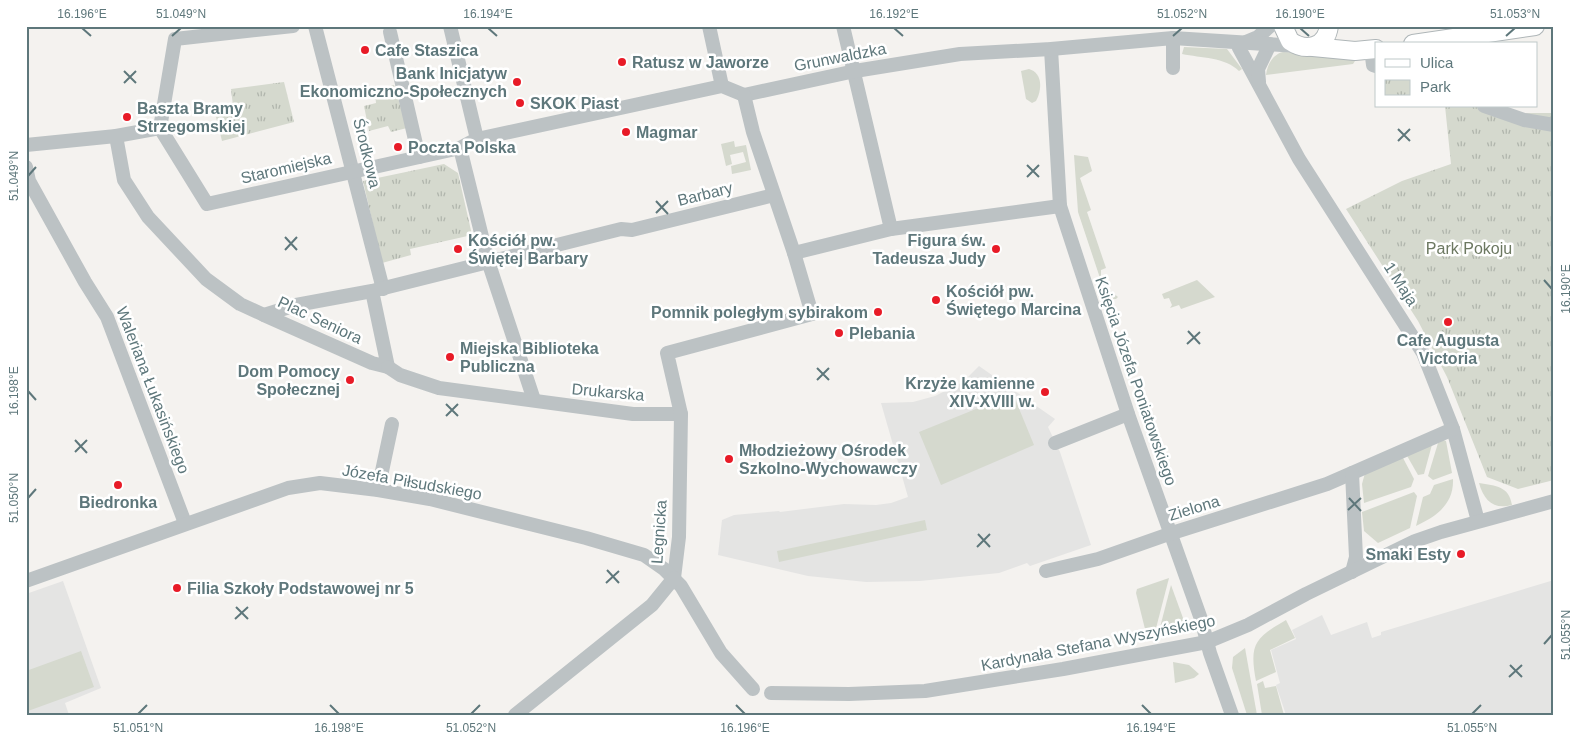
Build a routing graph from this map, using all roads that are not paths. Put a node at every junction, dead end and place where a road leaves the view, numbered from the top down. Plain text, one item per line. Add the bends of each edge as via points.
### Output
1 (293, 26) edge
2 (315, 26) edge
3 (450, 26) edge
4 (709, 26) edge
5 (843, 26) edge
6 (1270, 26) edge
7 (1283, 26) edge
8 (1535, 26) edge
9 (1329, 27) edge
10 (175, 32) edge
11 (390, 32) dead end
12 (1173, 38) junction
13 (1427, 42) edge
14 (1243, 43) junction
15 (1270, 44) junction
16 (1305, 46) junction
17 (1051, 49) junction
18 (1374, 57) edge
19 (1173, 68) dead end
20 (855, 71) junction
21 (1259, 82) junction
22 (722, 86) junction
23 (744, 95) junction
24 (1490, 108) edge
25 (1554, 125) edge
26 (160, 128) junction
27 (116, 136) junction
28 (477, 139) junction
29 (26, 145) edge
30 (460, 148) junction
31 (419, 157) junction
32 (26, 167) edge
33 (354, 171) junction
34 (774, 195) junction
35 (1060, 206) junction
36 (891, 229) junction
37 (794, 253) junction
38 (488, 261) junction
39 (377, 290) junction
40 (264, 315) junction
41 (388, 367) junction
42 (534, 400) junction
43 (680, 414) junction
44 (1128, 414) junction
45 (392, 424) dead end
46 (1453, 429) junction
47 (1055, 443) dead end
48 (1352, 473) junction
49 (378, 490) junction
50 (1554, 501) edge
51 (1478, 521) junction
52 (185, 524) junction
53 (1170, 534) junction
54 (1046, 571) dead end
55 (1352, 572) junction
56 (674, 578) junction
57 (26, 581) edge
58 (1207, 642) junction
59 (752, 689) dead end
60 (771, 693) dead end
61 (515, 715) edge
62 (1232, 715) edge

1 - 10 street
2 - 33 street, Środkowa
3 - 28 street
4 - 22 street
5 - 20 street
6 - 14 street via 1258,37
7 - 16 main road via 1290,41
8 - 13 main road
9 - 16 main road via 1324,40
9 - 18 main road
10 - 26 street
11 - 31 street
12 - 14 street, Grunwaldzka
12 - 17 street, Grunwaldzka
12 - 19 street
14 - 15 street, Grunwaldzka
14 - 21 street, 1 Maja via 1239,48
15 - 16 street, Grunwaldzka
15 - 21 street via 1258,69
16 - 18 main road
17 - 20 street, Grunwaldzka via 960,54
17 - 35 street, Księcia Józefa Poniatowskiego
20 - 23 street, Grunwaldzka
20 - 36 street
21 - 46 street, 1 Maja via 1299,159 1423,353
22 - 23 street
22 - 28 street, Staromiejska
23 - 34 street
24 - 25 street via 1524,120
26 - 27 street
26 - 33 street, Staromiejska via 206,204
27 - 29 street
27 - 40 street via 124,180 148,217 206,279 240,304
28 - 30 street, Staromiejska
30 - 31 street, Staromiejska
30 - 38 street
31 - 33 street, Staromiejska
32 - 52 street, Waleriana Łukasińskiego via 34,190 108,317
33 - 39 street, Środkowa
34 - 37 street
34 - 38 street, Barbary
35 - 36 street
35 - 44 street, Księcia Józefa Poniatowskiego
36 - 37 street
37 - 43 street, Legnicka via 812,314 668,353
38 - 39 street, Barbary
38 - 42 street
39 - 40 street, Plac Seniora via 296,305
39 - 41 street, Plac Seniora
40 - 41 street, Plac Seniora
41 - 42 street, Drukarska via 400,375 439,388
42 - 43 street, Drukarska via 633,414
43 - 56 street, Legnicka via 679,537
44 - 47 street
44 - 53 street, Księcia Józefa Poniatowskiego
45 - 49 street
46 - 48 street, Zielona
46 - 51 street, 1 Maja
48 - 53 street, Zielona
48 - 55 street via 1356,557
49 - 52 street, Józefa Piłsudskiego via 320,483 288,488
49 - 56 street, Józefa Piłsudskiego via 430,499 630,550 655,562
50 - 51 street, Kardynała Stefana Wyszyńskiego
51 - 55 street, Kardynała Stefana Wyszyńskiego via 1415,541
52 - 57 street, Józefa Piłsudskiego
53 - 54 street, Zielona via 1098,559
53 - 58 street, Księcia Józefa Poniatowskiego
55 - 58 street, Kardynała Stefana Wyszyńskiego via 1248,625
56 - 59 street, Legnicka via 721,653
56 - 61 street via 652,605
58 - 60 street, Kardynała Stefana Wyszyńskiego via 935,690 857,694
58 - 62 street, Księcia Józefa Poniatowskiego

